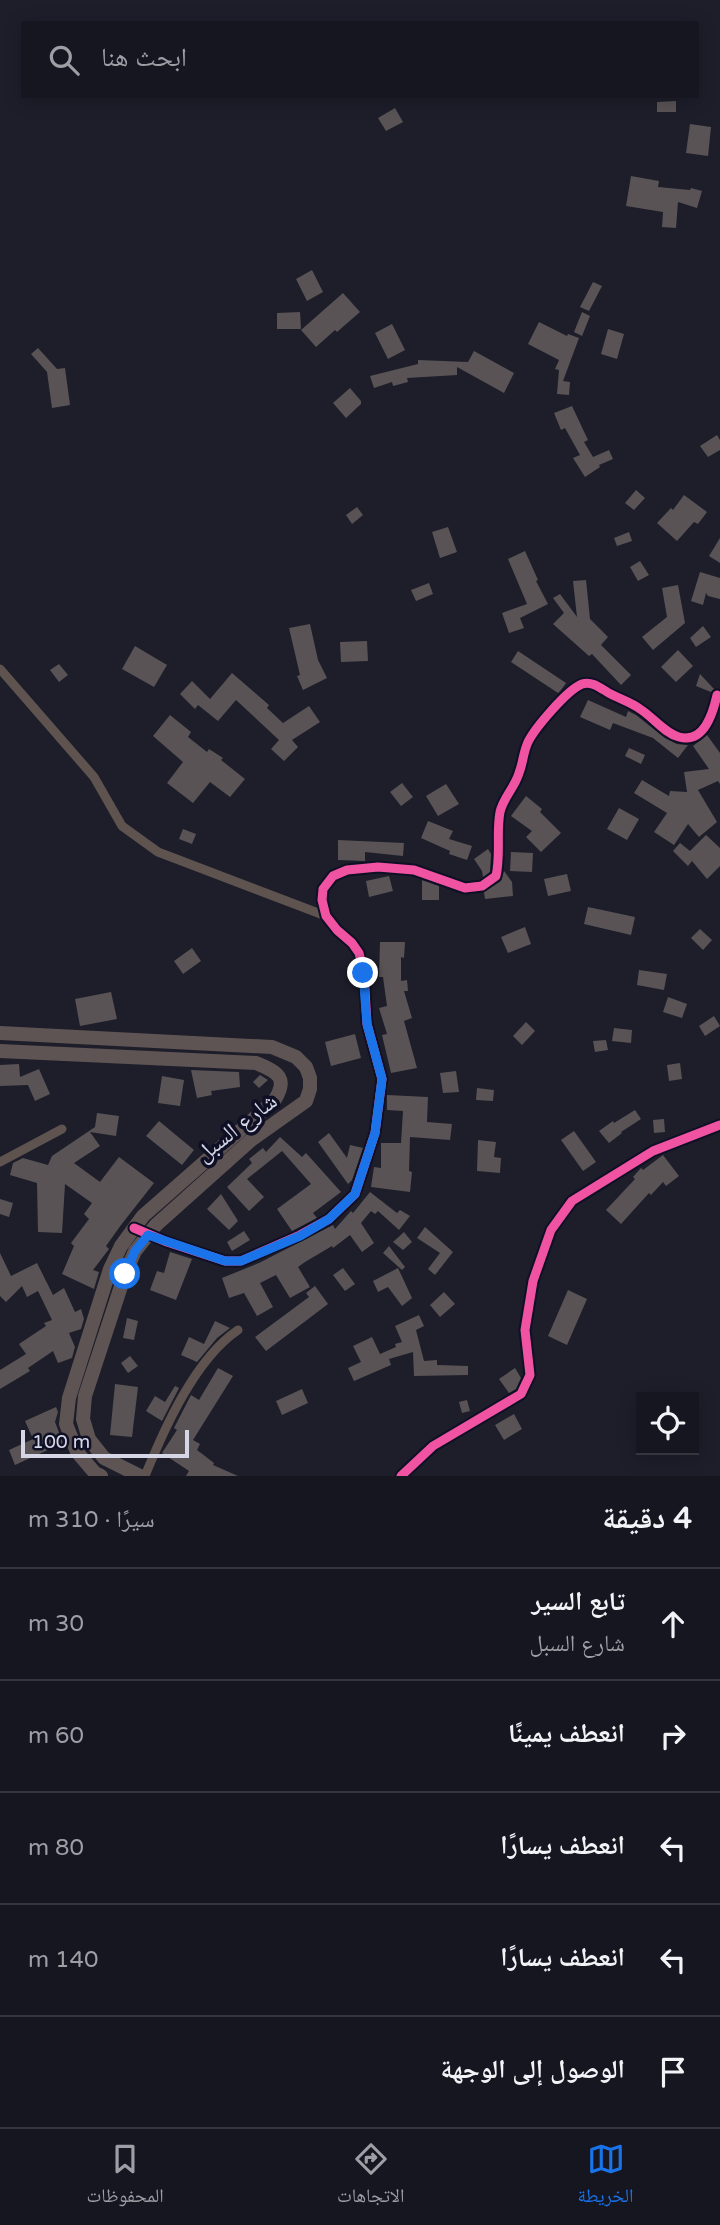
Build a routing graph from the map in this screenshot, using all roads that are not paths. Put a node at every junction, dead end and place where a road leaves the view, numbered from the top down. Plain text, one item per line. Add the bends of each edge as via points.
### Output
1 (0, 669) edge
2 (717, 695) dead end
3 (326, 916) junction
4 (0, 1034) edge
5 (0, 1051) edge
6 (720, 1125) edge
7 (62, 1129) dead end
8 (0, 1162) edge
9 (134, 1228) junction
10 (148, 1235) junction
11 (238, 1331) dead end
12 (101, 1476) edge
13 (140, 1476) edge
14 (145, 1476) edge
15 (401, 1476) edge

1 - 3 street via 93,777 122,826 158,852
2 - 3 street via 704,729 691,737 679,737 639,707 593,684 583,684 543,720 528,741 519,773 500,808 496,876 482,886 465,888 414,870 347,870 333,876 323,889
3 - 10 street via 359,953 367,1024 382,1079 375,1133 355,1194 329,1219 241,1261 225,1261
4 - 10 main road, شارع السبل via 272,1047 296,1057 306,1067 310,1089 306,1101 251,1140
5 - 9 main road, شارع السبل via 256,1063 279,1075 282,1082 274,1101
6 - 15 street via 653,1151 572,1201 551,1230 533,1281 525,1330 530,1374 521,1394 433,1446
7 - 8 street
9 - 10 street
9 - 12 main road, شارع السبل via 110,1269 69,1398 66,1424 77,1452
10 - 13 main road, شارع السبل via 125,1274 85,1396 83,1419 89,1439 104,1458
11 - 14 street via 224,1340 184,1395

